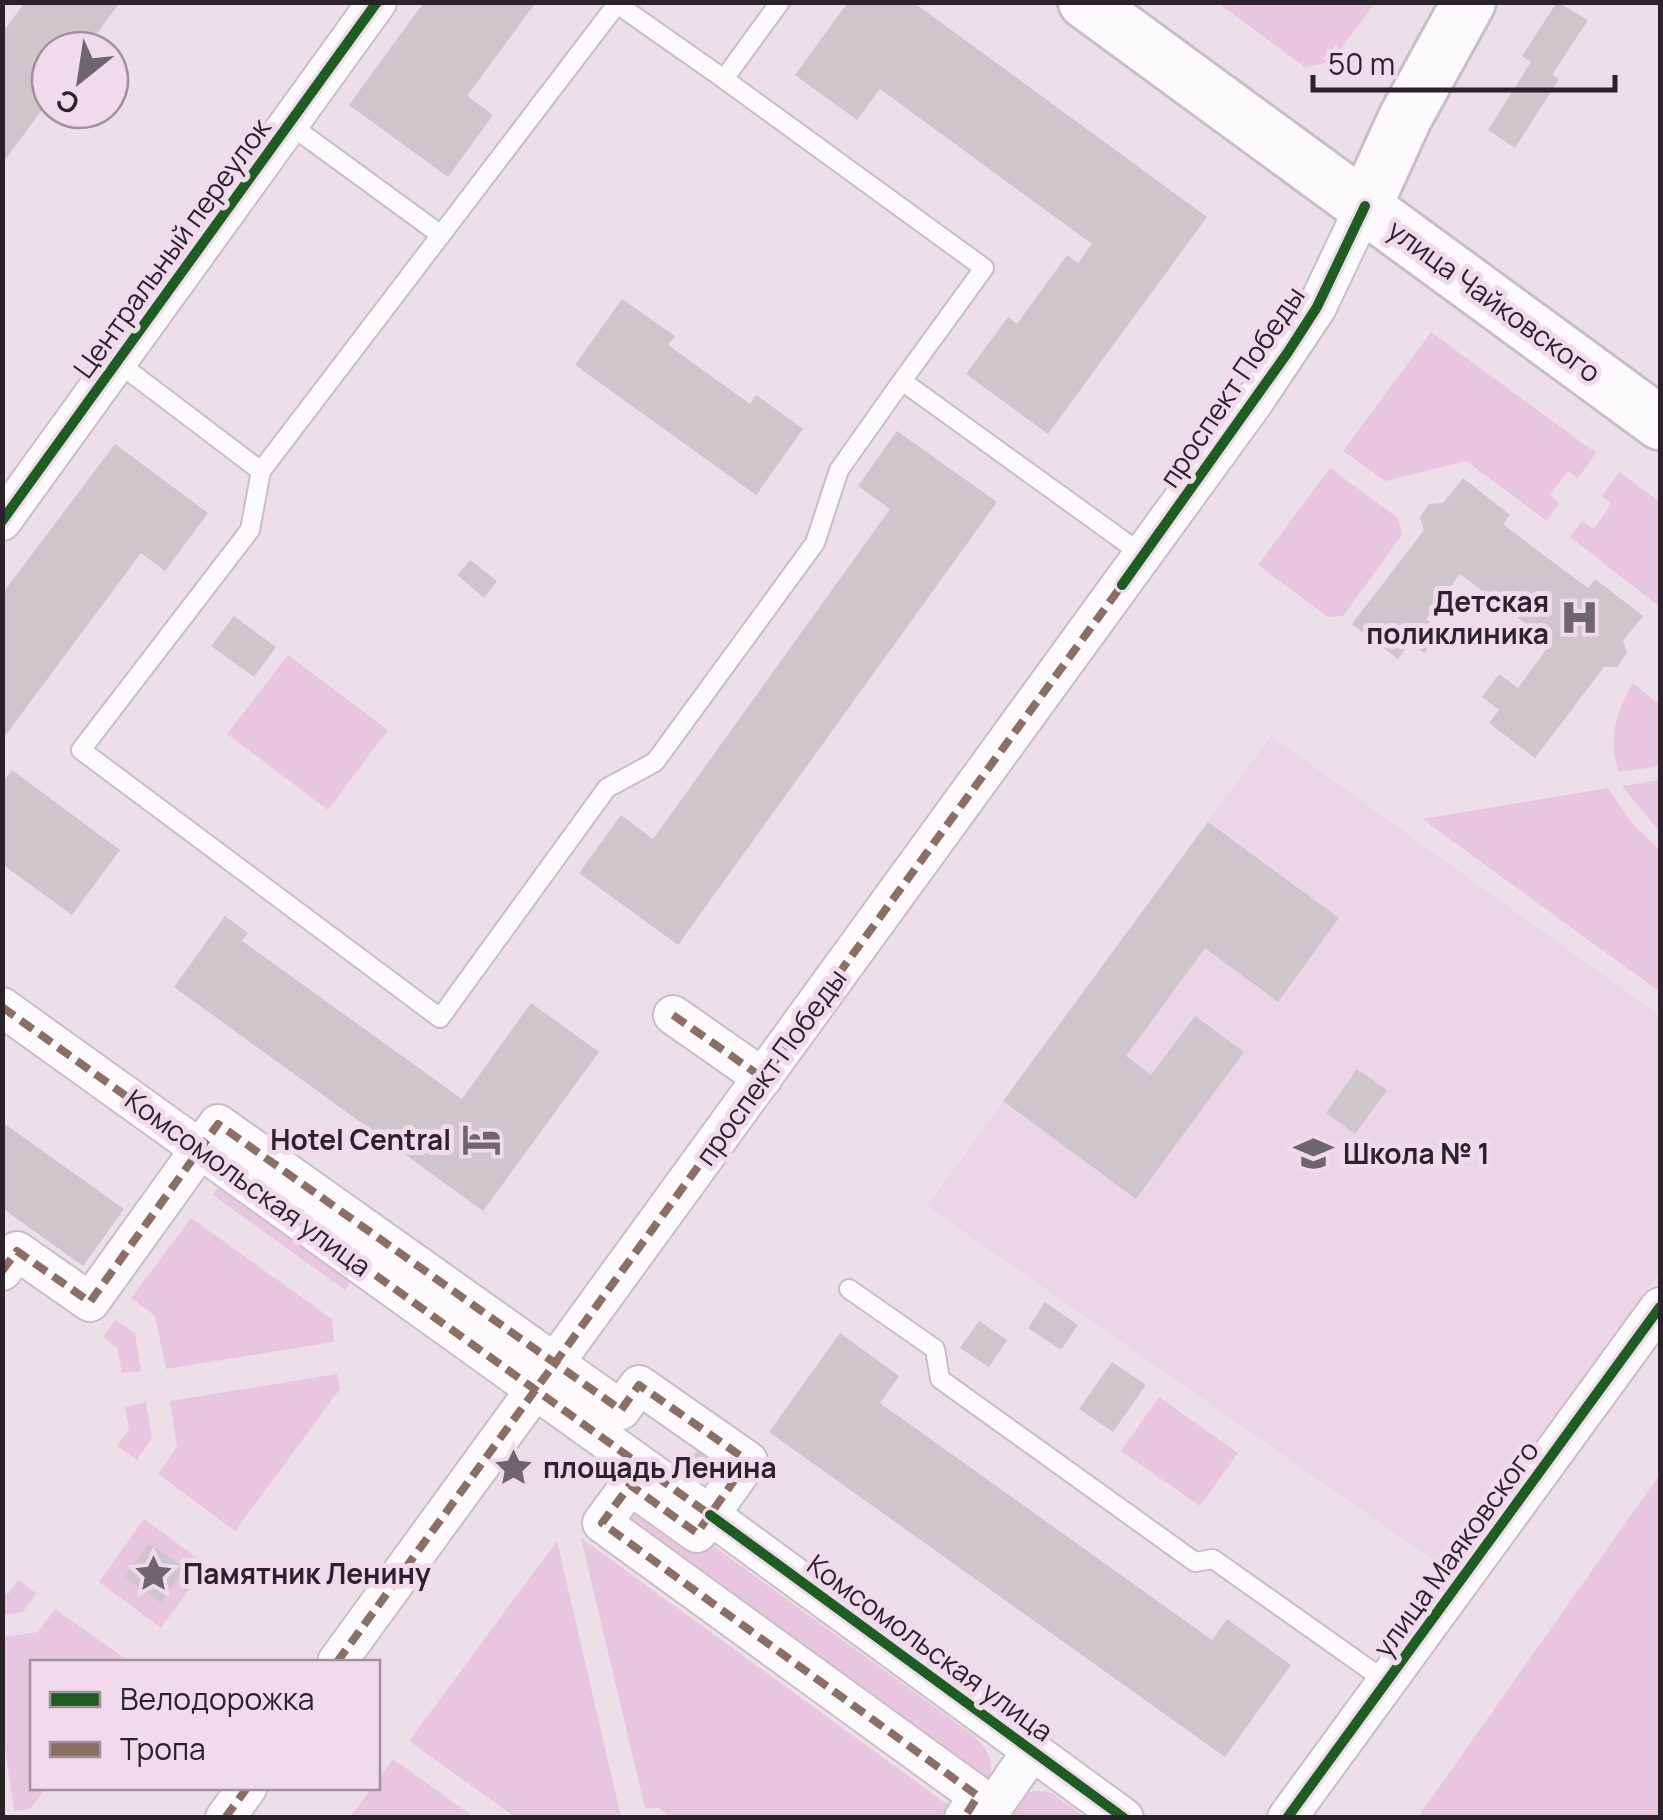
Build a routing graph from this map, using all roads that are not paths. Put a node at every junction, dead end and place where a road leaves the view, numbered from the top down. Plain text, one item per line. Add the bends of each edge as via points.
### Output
1 (377, 2) edge
2 (780, 2) edge
3 (1085, 2) edge
4 (1469, 2) edge
5 (724, 79) junction
6 (290, 124) junction
7 (1365, 206) junction
8 (441, 235) junction
9 (118, 362) junction
10 (902, 381) junction
11 (1660, 423) edge
12 (261, 471) junction
13 (3, 520) edge
14 (1132, 570) junction
15 (2, 1007) edge
16 (674, 1015) dead end
17 (763, 1078) junction
18 (200, 1149) junction
19 (2, 1271) edge
20 (849, 1289) dead end
21 (1660, 1307) edge
22 (545, 1377) junction
23 (710, 1515) junction
24 (339, 1660) edge
25 (1387, 1682) junction
26 (1032, 1751) junction
27 (245, 1790) edge
28 (225, 1818) edge
29 (964, 1818) edge
30 (985, 1818) edge
31 (1124, 1818) edge
32 (1288, 1818) edge

1 - 6 street, Центральный переулок
2 - 5 lane
3 - 7 main road, улица Чайковского
4 - 7 main road, проспект Победы
5 - 8 lane via 617,4
5 - 10 lane via 984,268
6 - 8 lane
6 - 9 street, Центральный переулок
7 - 11 main road, улица Чайковского
7 - 14 street, проспект Победы via 1288,352
8 - 12 lane
9 - 12 lane
9 - 13 street, Центральный переулок
10 - 12 lane via 838,470 814,543 656,762 607,788 440,1018 80,750 250,530
10 - 14 lane
14 - 17 street, проспект Победы
15 - 18 street, Комсомольская улица
16 - 17 street
17 - 22 street, проспект Победы
18 - 19 street via 90,1302 17,1251
18 - 22 street, Комсомольская улица
20 - 25 lane via 935,1350 940,1379 1194,1562 1214,1559
21 - 25 street, улица Маяковского
22 - 23 street, Комсомольская улица
22 - 23 street via 621,1410 639,1384 748,1461
22 - 24 street, проспект Победы
23 - 26 street, Комсомольская улица
23 - 29 street via 697,1533 630,1485 602,1523 978,1796
25 - 32 street, улица Маяковского
26 - 30 street
26 - 31 street, Комсомольская улица
27 - 28 street

